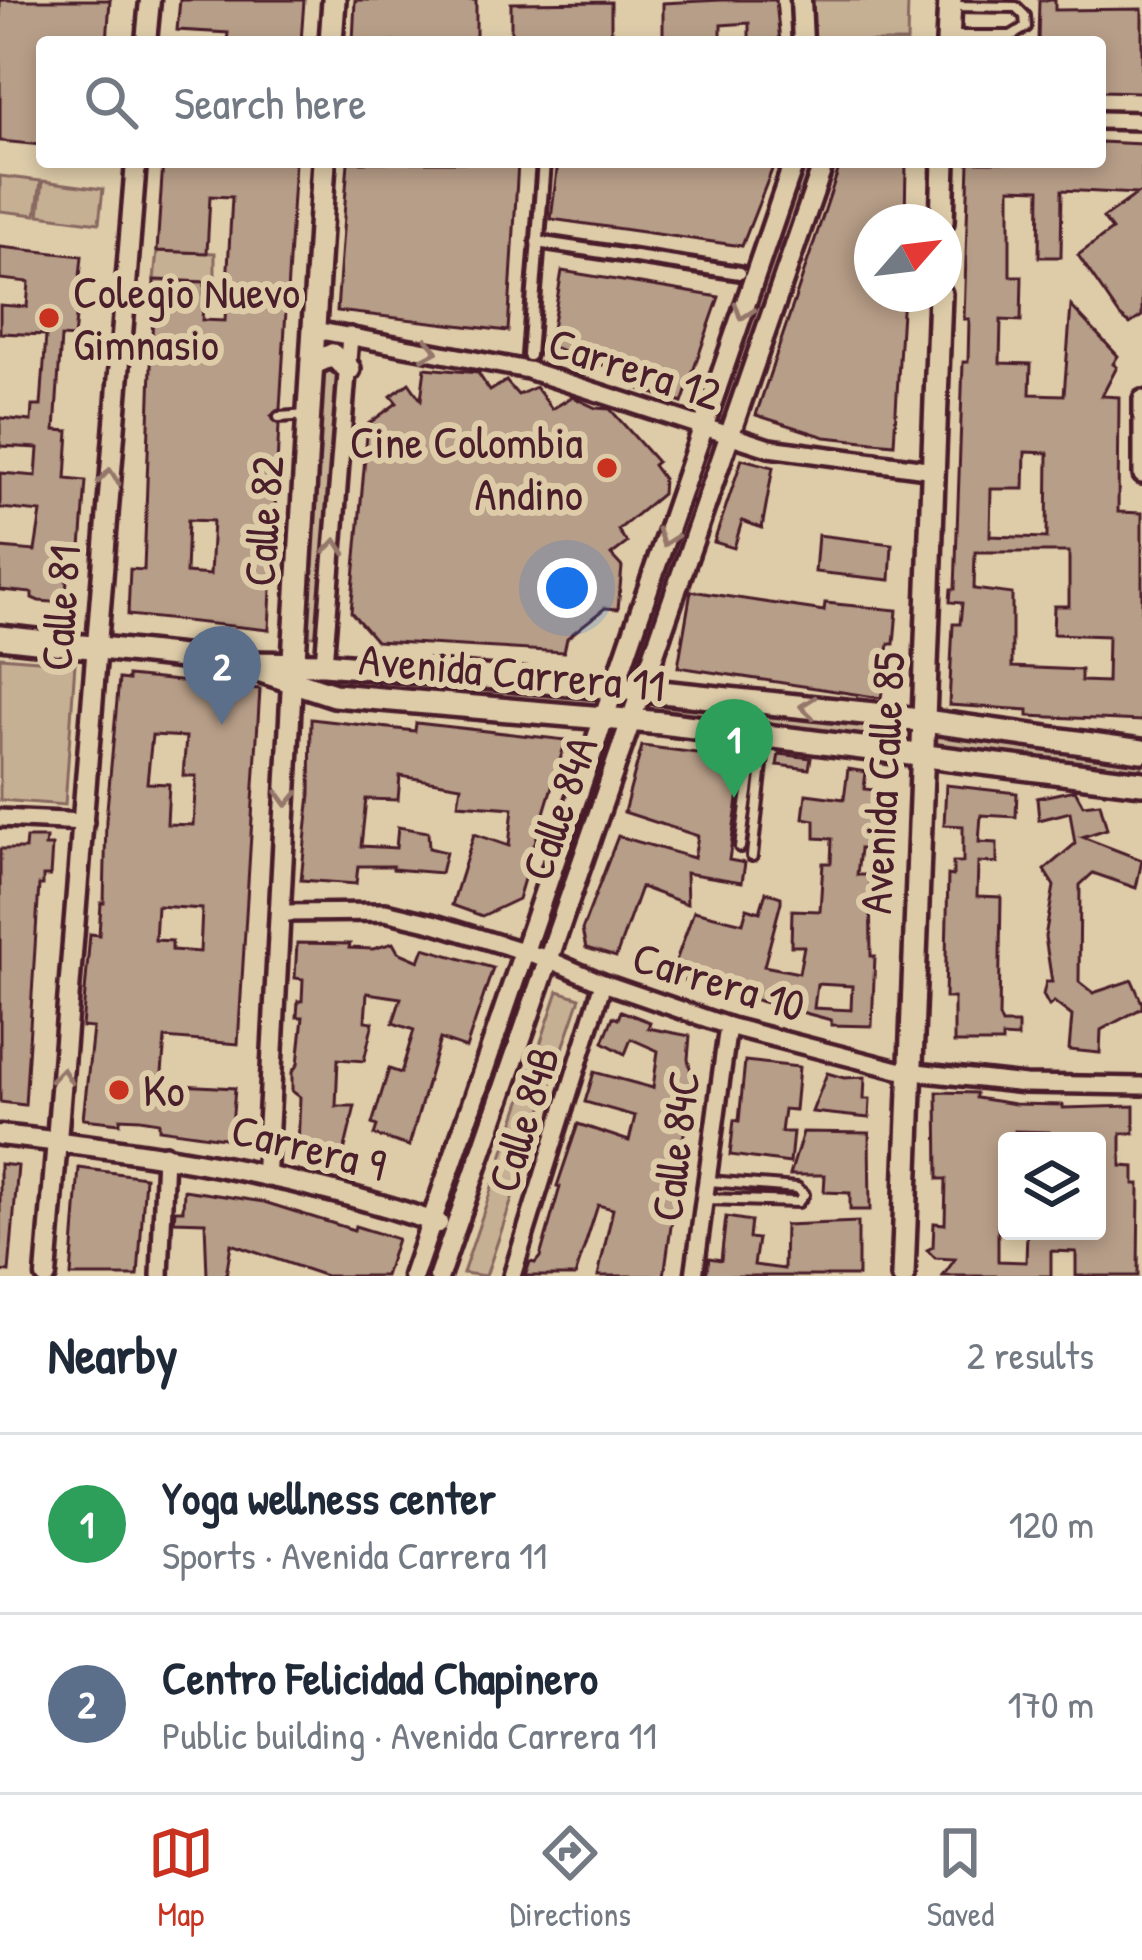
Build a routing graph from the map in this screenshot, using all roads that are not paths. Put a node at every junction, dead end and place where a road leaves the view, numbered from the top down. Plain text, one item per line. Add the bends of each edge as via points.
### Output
1 (150, 0) edge
2 (334, 0) edge
3 (801, 0) edge
4 (950, 3) edge
5 (147, 36) edge
6 (332, 36) edge
7 (803, 36) edge
8 (948, 36) edge
9 (1000, 36) edge
10 (1106, 120) edge
11 (1142, 121) edge
12 (135, 168) edge
13 (324, 168) edge
14 (543, 168) edge
15 (792, 168) edge
16 (822, 168) edge
17 (944, 168) edge
18 (943, 204) edge
19 (537, 242) junction
20 (740, 273) dead end
21 (939, 312) edge
22 (314, 330) junction
23 (350, 336) junction
24 (529, 355) dead end
25 (312, 364) junction
26 (349, 369) junction
27 (1142, 399) edge
28 (309, 415) junction
29 (279, 417) dead end
30 (704, 427) junction
31 (728, 436) junction
32 (934, 470) junction
33 (1142, 475) edge
34 (0, 638) edge
35 (95, 648) junction
36 (324, 664) junction
37 (293, 672) junction
38 (614, 687) junction
39 (642, 690) junction
40 (603, 717) junction
41 (631, 720) junction
42 (924, 721) junction
43 (760, 736) junction
44 (1142, 751) edge
45 (921, 754) junction
46 (1142, 783) edge
47 (0, 822) edge
48 (84, 825) junction
49 (740, 847) dead end
50 (752, 856) dead end
51 (283, 913) junction
52 (524, 951) junction
53 (548, 959) junction
54 (603, 983) junction
55 (728, 1025) junction
56 (910, 1072) junction
57 (1142, 1086) edge
58 (0, 1135) edge
59 (56, 1141) junction
60 (165, 1154) junction
61 (266, 1173) junction
62 (707, 1181) junction
63 (705, 1200) junction
64 (431, 1221) junction
65 (454, 1228) junction
66 (46, 1276) edge
67 (160, 1276) edge
68 (414, 1276) edge
69 (439, 1276) edge
70 (512, 1276) edge
71 (694, 1276) edge
72 (903, 1276) edge

1 - 5 street
2 - 6 main road
3 - 7 street
4 - 8 main road
4 - 9 lane via 1022,10 1027,22 1017,35
10 - 11 street
35 -> 12 street, Calle 81
13 - 22 main road, Calle 82
14 - 19 street
15 -> 30 street, Calle 84A
16 - 31 street, Calle 84A
17 - 18 main road
19 - 20 street
19 - 24 street
21 - 32 main road, Avenida Calle 85
22 - 23 street, Carrera 12
22 - 25 main road, Calle 82
23 - 26 street, Calle 82
23 -> 30 street, Carrera 12 via 528,370
25 - 26 main road via 332,355
25 - 28 main road, Calle 82
36 -> 26 street, Calle 82
27 - 33 street
28 - 29 lane
28 - 37 main road, Calle 82
30 - 31 street, Carrera 12
30 -> 38 street, Calle 84A
31 - 32 street, Carrera 12
31 - 39 street, Calle 84A
32 - 42 main road, Avenida Calle 85
34 - 35 main road, Avenida Carrera 11
35 - 37 main road, Avenida Carrera 11
35 - 48 street, Calle 81
36 - 37 main road, Avenida Carrera 11
36 - 38 main road, Avenida Carrera 11
37 - 40 main road, Avenida Carrera 11 via 334,695
37 -> 51 street, Calle 82
38 - 39 main road, Avenida Carrera 11
38 - 40 street, Calle 84A
39 - 41 street, Calle 84A
42 -> 39 main road, Avenida Carrera 11
40 - 41 main road, Avenida Carrera 11
40 - 52 street, Calle 84A
41 - 43 main road, Avenida Carrera 11
41 - 53 street, Calle 84A
42 - 44 main road, Avenida Carrera 11
42 - 45 main road, Avenida Calle 85
43 - 45 main road, Avenida Carrera 11
43 - 49 lane
43 - 50 lane
45 - 46 main road, Avenida Carrera 11
45 - 56 main road, Avenida Calle 85
47 - 48 street
59 -> 48 street, Calle 81
51 - 52 street, Carrera 10 via 386,912
51 - 61 street, Calle 82
52 - 53 street, Carrera 10
52 - 64 street, Calle 84A
53 - 54 street, Carrera 10
53 - 65 street, Calle 84A
54 - 55 street, Carrera 10
54 - 70 street, Calle 84B
55 - 56 street, Carrera 10
55 - 62 street, Calle 84C
56 - 57 street, Carrera 10
56 - 72 main road, Avenida Calle 85
58 - 59 street, Carrera 9
59 - 60 street, Carrera 9
59 - 66 street, Calle 81
60 - 61 street, Carrera 9
60 - 67 street
61 - 64 street, Carrera 9
62 - 63 street, Calle 84C
62 - 63 lane via 796,1188 804,1197
63 - 71 street, Calle 84C
64 - 65 street, Carrera 9
64 - 68 street, Calle 84A
65 - 69 street, Calle 84A

